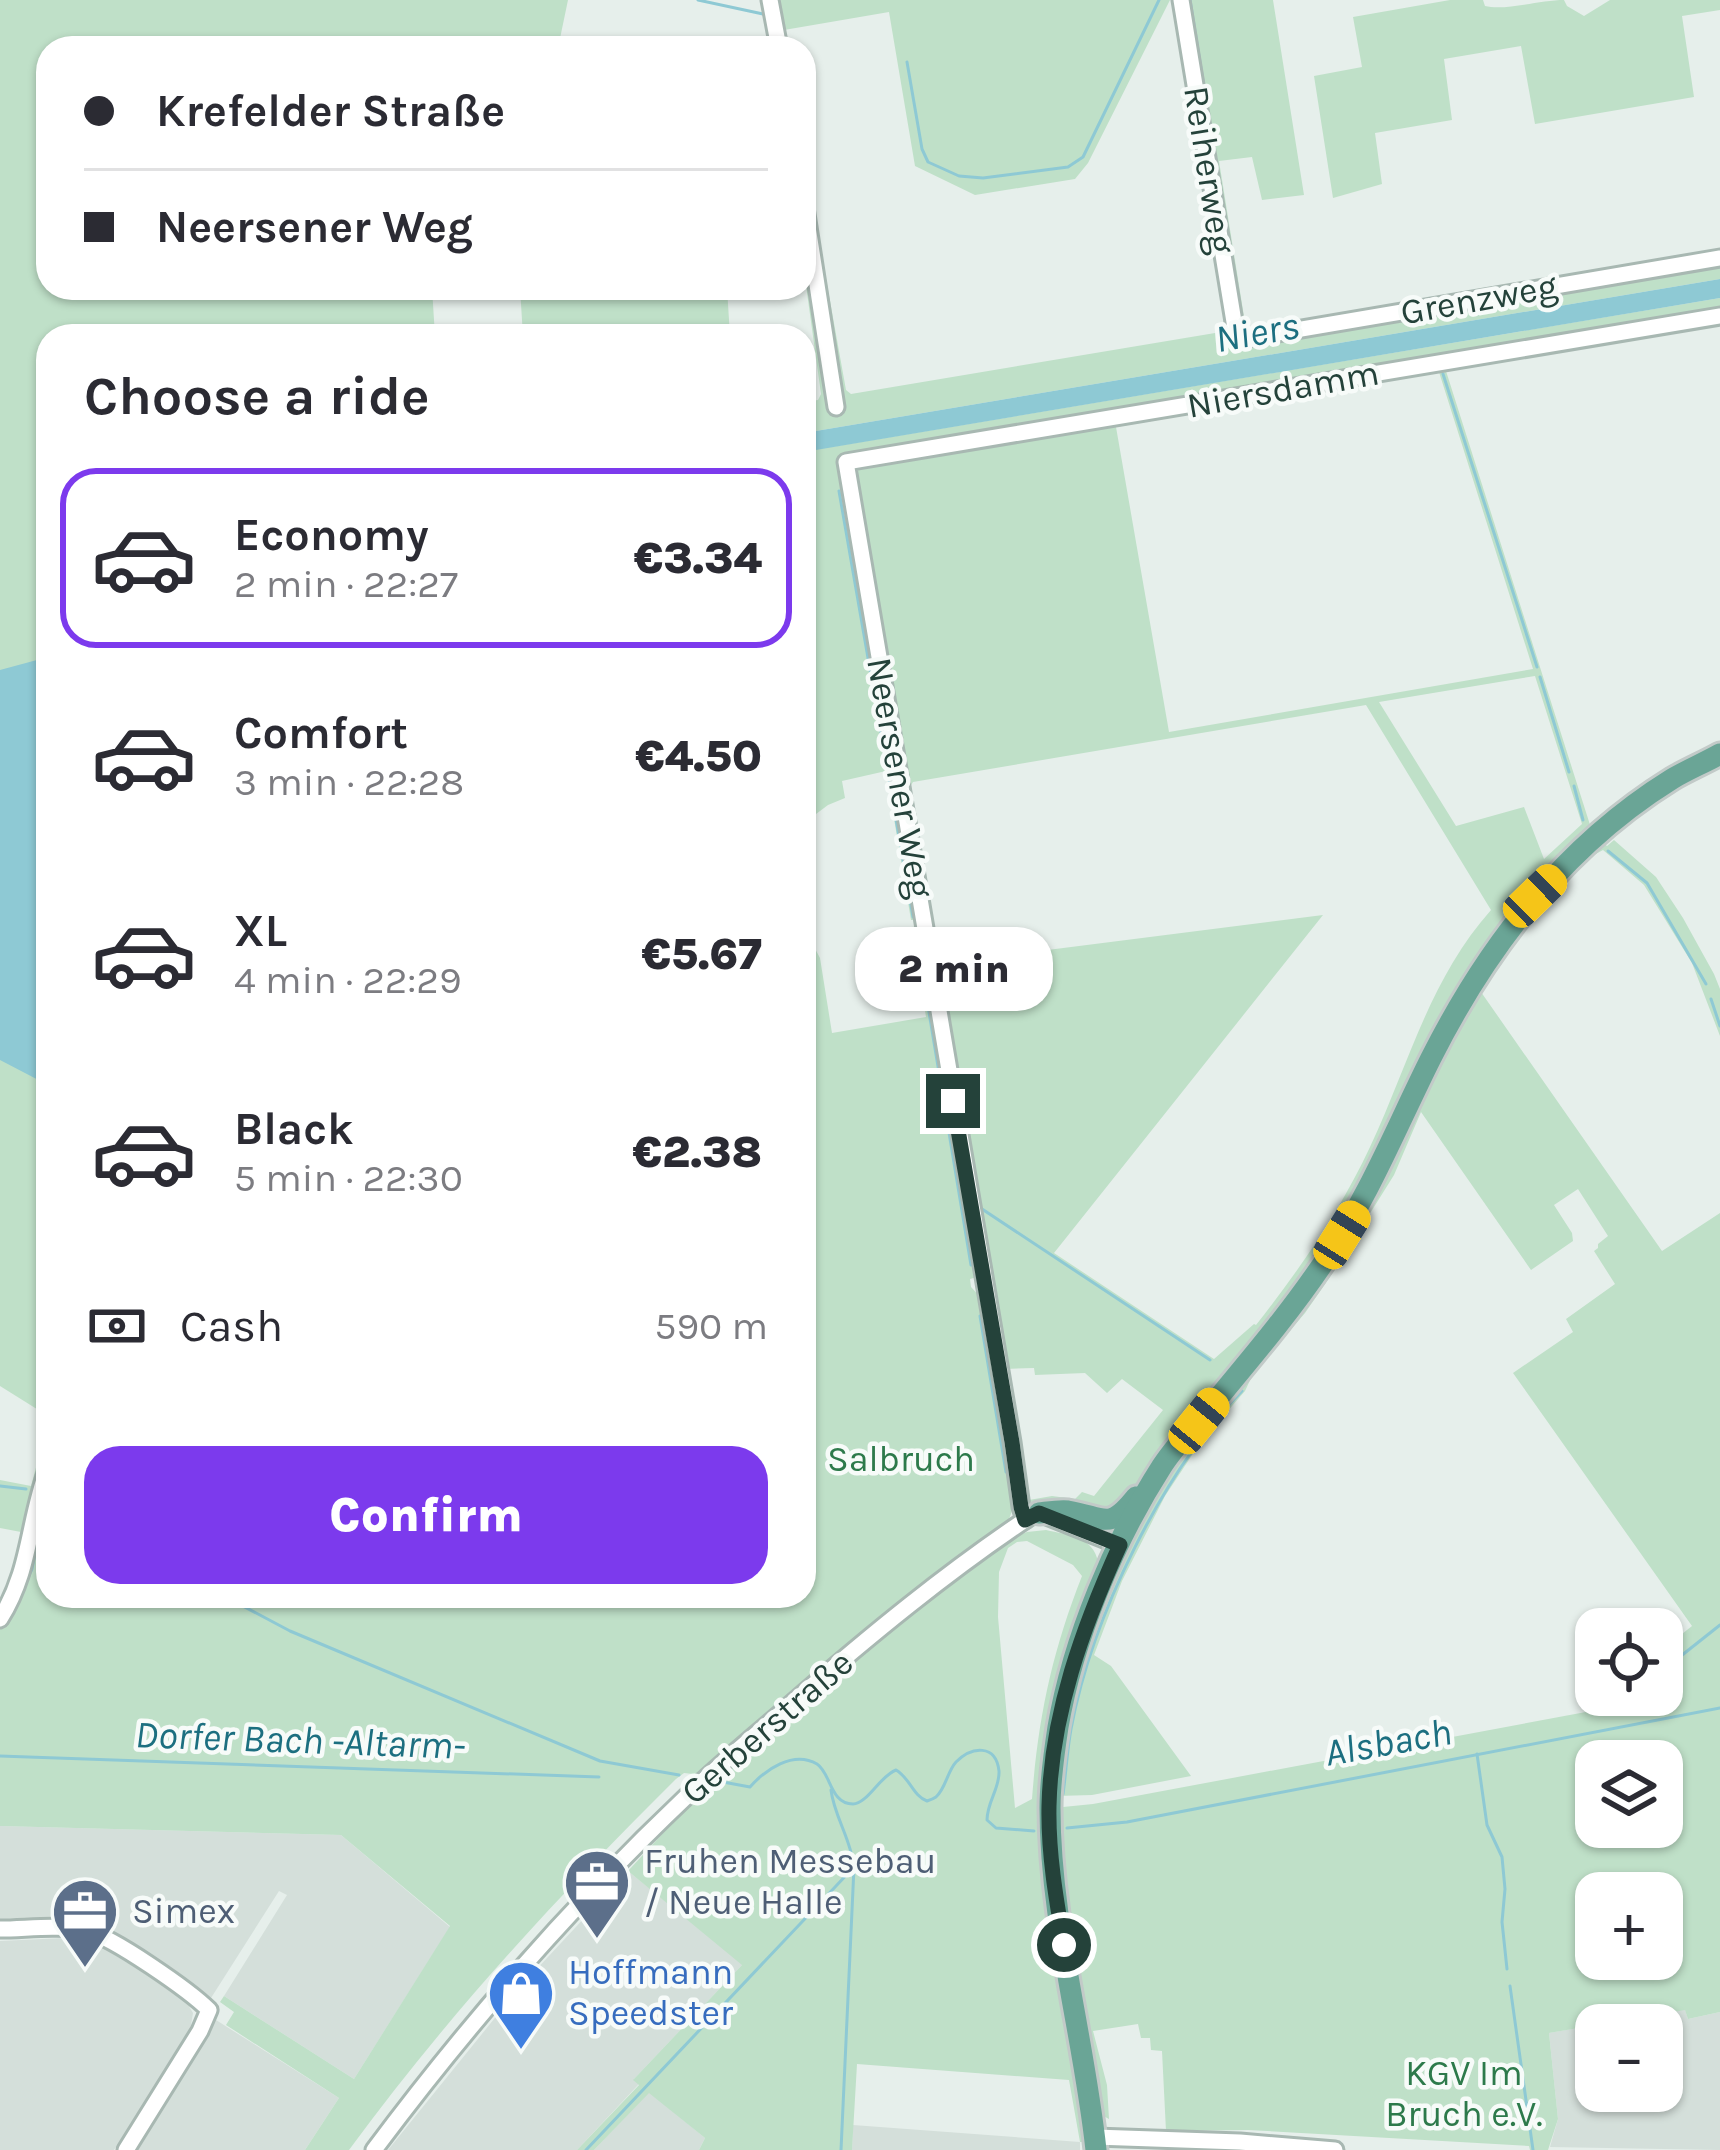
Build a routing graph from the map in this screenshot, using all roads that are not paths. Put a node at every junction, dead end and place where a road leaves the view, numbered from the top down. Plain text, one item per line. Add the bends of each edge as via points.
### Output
1 (770, 0) edge
2 (1181, 0) edge
3 (776, 36) edge
4 (1720, 258) edge
5 (816, 278) edge
6 (1720, 316) edge
7 (1237, 340) joint
8 (836, 407) dead end
9 (846, 462) joint
10 (1720, 754) edge
11 (1163, 1464) junction
12 (36, 1507) edge
13 (1032, 1516) junction
14 (1120, 1545) junction
15 (0, 1619) edge
16 (0, 1929) edge
17 (1095, 2144) edge
18 (126, 2150) edge
19 (374, 2150) edge
20 (1335, 2150) edge

1 - 3 street
2 - 7 street, Reiherweg
4 - 7 street, Grenzweg
5 - 8 street
6 - 9 street, Niersdamm
9 - 13 street, Neersener Weg via 1021,1507
10 - 11 main road via 1604,830 1535,896 1481,968 1328,1258
11 - 13 main road via 1113,1520 1065,1510
11 - 14 main road
12 - 15 street via 25,1567
13 - 14 street
13 - 19 street, Gerberstraße via 850,1653 688,1795 524,1966
14 - 17 main road via 1073,1664 1049,1804
16 - 18 street via 92,1932 209,2010
17 - 20 street

